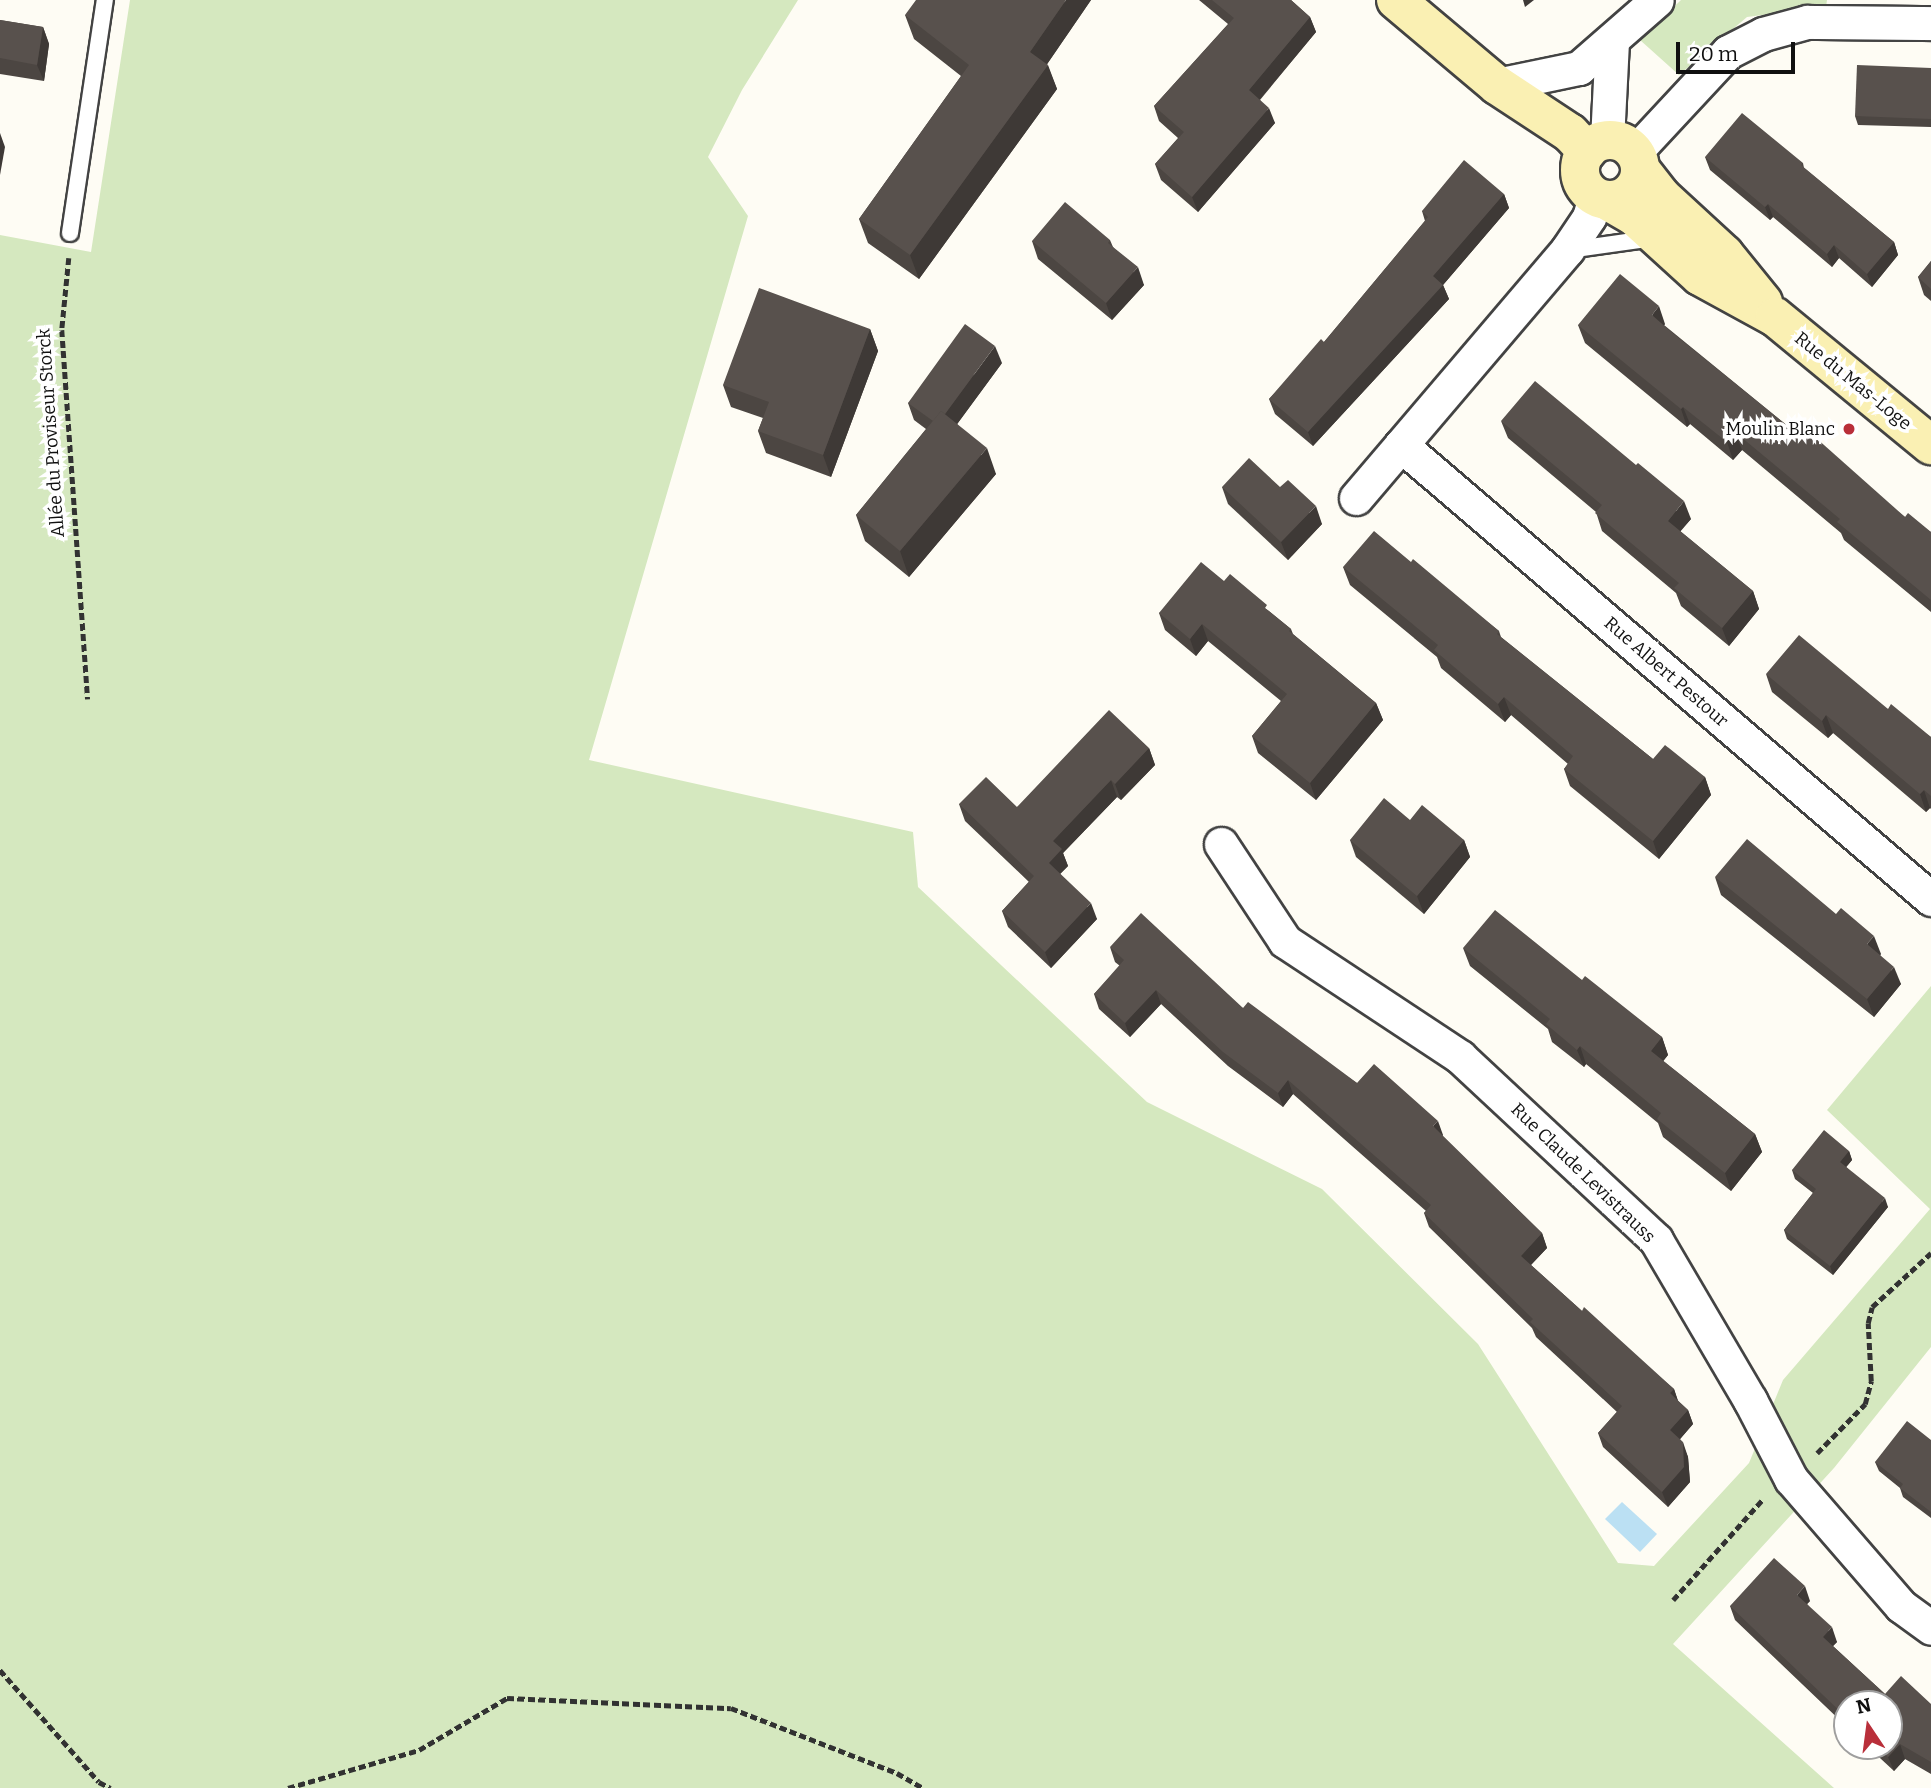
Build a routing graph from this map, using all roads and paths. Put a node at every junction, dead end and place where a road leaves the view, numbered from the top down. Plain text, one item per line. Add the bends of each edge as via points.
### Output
1 (105, 0) edge
2 (1396, 0) edge
3 (1657, 0) edge
4 (1931, 23) edge
5 (1612, 41) junction
6 (1497, 85) junction
7 (1617, 153) junction
8 (1601, 199) junction
9 (70, 233) joint
10 (1658, 238) junction
11 (1567, 250) junction
12 (1775, 317) junction
13 (1401, 445) junction
14 (1931, 445) edge
15 (1356, 498) dead end
16 (88, 699) dead end
17 (1221, 844) dead end
18 (1931, 899) edge
19 (1931, 1253) edge
20 (1791, 1479) junction
21 (1673, 1600) dead end
22 (1931, 1628) edge
23 (0, 1670) edge
24 (111, 1788) edge
25 (288, 1788) edge
26 (923, 1788) edge

1 - 9 lane
2 - 6 main road, Rue du Mas-Loge
3 - 5 street
4 - 7 street via 1807,22 1763,34 1728,52
5 - 6 street via 1579,68
5 - 7 street
6 - 7 main road, Rue du Mas-Loge via 1570,133
7 - 8 main road via 1634,188 1627,195
7 - 8 main road via 1580,162 1585,188
7 - 12 main road, Rue du Mas-Loge via 1724,254
8 - 10 main road, Rue du Mas-Loge via 1634,216
8 - 11 street
9 - 16 path, Allée du Proviseur Storck via 62,330
10 - 11 lane
10 - 12 main road, Rue du Mas-Loge via 1700,276
11 - 13 street
12 - 14 main road, Rue du Mas-Loge
13 - 15 street
13 - 18 street, Rue Albert Pestour
17 - 20 street, Rue Claude Levistrauss via 1285,941 1460,1057 1656,1240
19 - 20 path via 1872,1307 1868,1323 1871,1381 1866,1404
20 - 21 path via 1739,1523
20 - 22 street, Rue Claude Levistrauss via 1901,1606
23 - 24 path via 99,1782
25 - 26 path via 419,1750 506,1698 731,1708 897,1773

